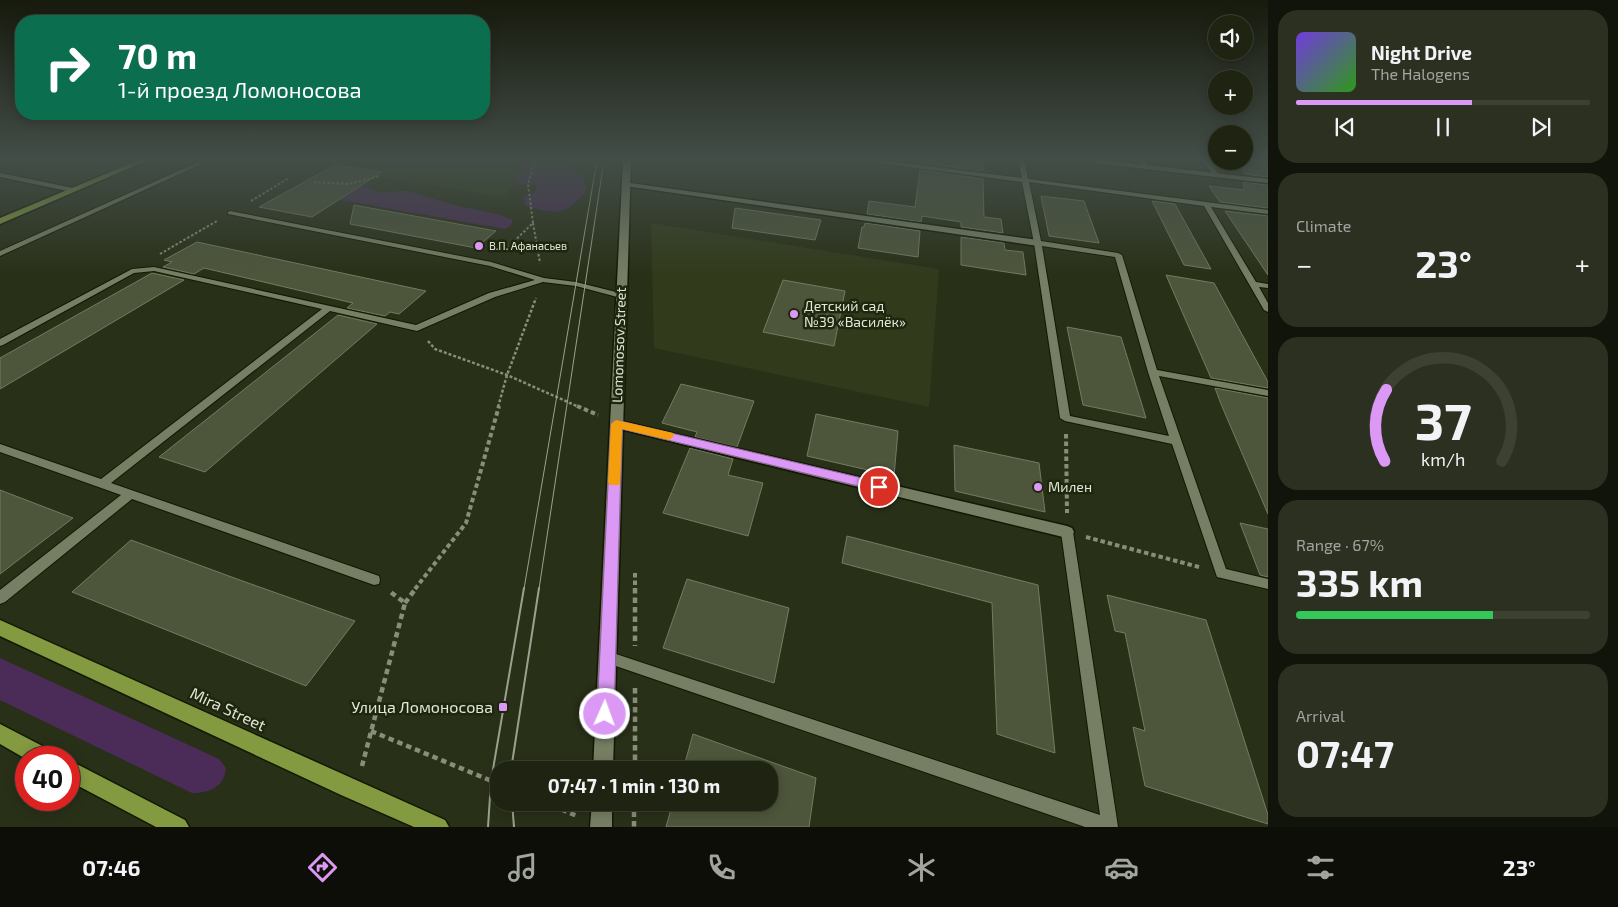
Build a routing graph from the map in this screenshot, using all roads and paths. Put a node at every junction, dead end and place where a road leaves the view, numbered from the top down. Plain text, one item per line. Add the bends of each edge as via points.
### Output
1 (53, 199) edge
2 (122, 199) edge
3 (255, 199) edge
4 (530, 199) edge
5 (625, 199) edge
6 (728, 199) edge
7 (1028, 199) edge
8 (1165, 199) edge
9 (1206, 204) junction
10 (1268, 212) edge
11 (230, 213) junction
12 (0, 221) edge
13 (533, 223) junction
14 (1038, 243) junction
15 (0, 254) edge
16 (491, 264) junction
17 (132, 271) junction
18 (543, 280) junction
19 (1253, 284) junction
20 (1268, 286) edge
21 (621, 296) junction
22 (329, 308) junction
23 (1268, 310) edge
24 (417, 328) junction
25 (0, 343) edge
26 (1153, 372) junction
27 (507, 375) junction
28 (1268, 393) edge
29 (1065, 418) junction
30 (616, 424) junction
31 (1177, 441) junction
32 (0, 448) edge
33 (102, 484) junction
34 (130, 494) junction
35 (1067, 532) junction
36 (1221, 573) junction
37 (374, 580) joint
38 (1268, 584) edge
39 (0, 598) edge
40 (405, 603) junction
41 (0, 628) edge
42 (607, 657) junction
43 (371, 732) junction
44 (0, 734) edge
45 (22, 746) edge
46 (603, 761) edge
47 (362, 766) dead end
48 (80, 776) edge
49 (490, 780) edge
50 (565, 811) edge
51 (602, 811) edge
52 (634, 811) edge
53 (601, 826) edge
54 (178, 827) edge
55 (438, 827) edge
56 (634, 827) edge
57 (1110, 827) edge

1 - 12 main road
2 - 15 lane
3 - 11 path
4 - 13 path
5 - 21 street, Lomonosov Street
6 - 14 street
7 - 14 lane
8 - 9 lane
9 - 10 lane
9 - 19 lane
11 - 16 lane
11 - 17 path
13 - 16 path
13 - 18 path
14 - 26 lane via 1118,255
14 - 29 lane
16 - 18 lane
17 - 22 lane via 154,269
17 - 25 lane
18 - 21 lane via 576,284
18 - 24 lane via 492,294
18 - 27 path
19 - 20 lane
19 - 23 lane
21 - 30 street, Lomonosov Street
22 - 24 lane
22 - 33 lane
24 - 27 path via 434,350
26 - 28 lane
26 - 31 lane
27 - 30 path
27 - 40 path via 466,523
29 - 31 lane
29 - 35 path
30 - 35 street
30 - 42 street, Lomonosov Street
31 - 36 lane
32 - 33 lane
33 - 34 lane
34 - 37 lane
34 - 39 lane
35 - 36 path
35 - 57 lane
36 - 38 lane
37 - 40 path
40 - 43 path
41 - 55 main road, Mira Street
42 - 46 street, Lomonosov Street
42 - 57 lane
43 - 47 path
43 - 49 path
44 - 45 main road
48 - 54 main road
50 - 53 path
51 - 53 street
52 - 56 path

